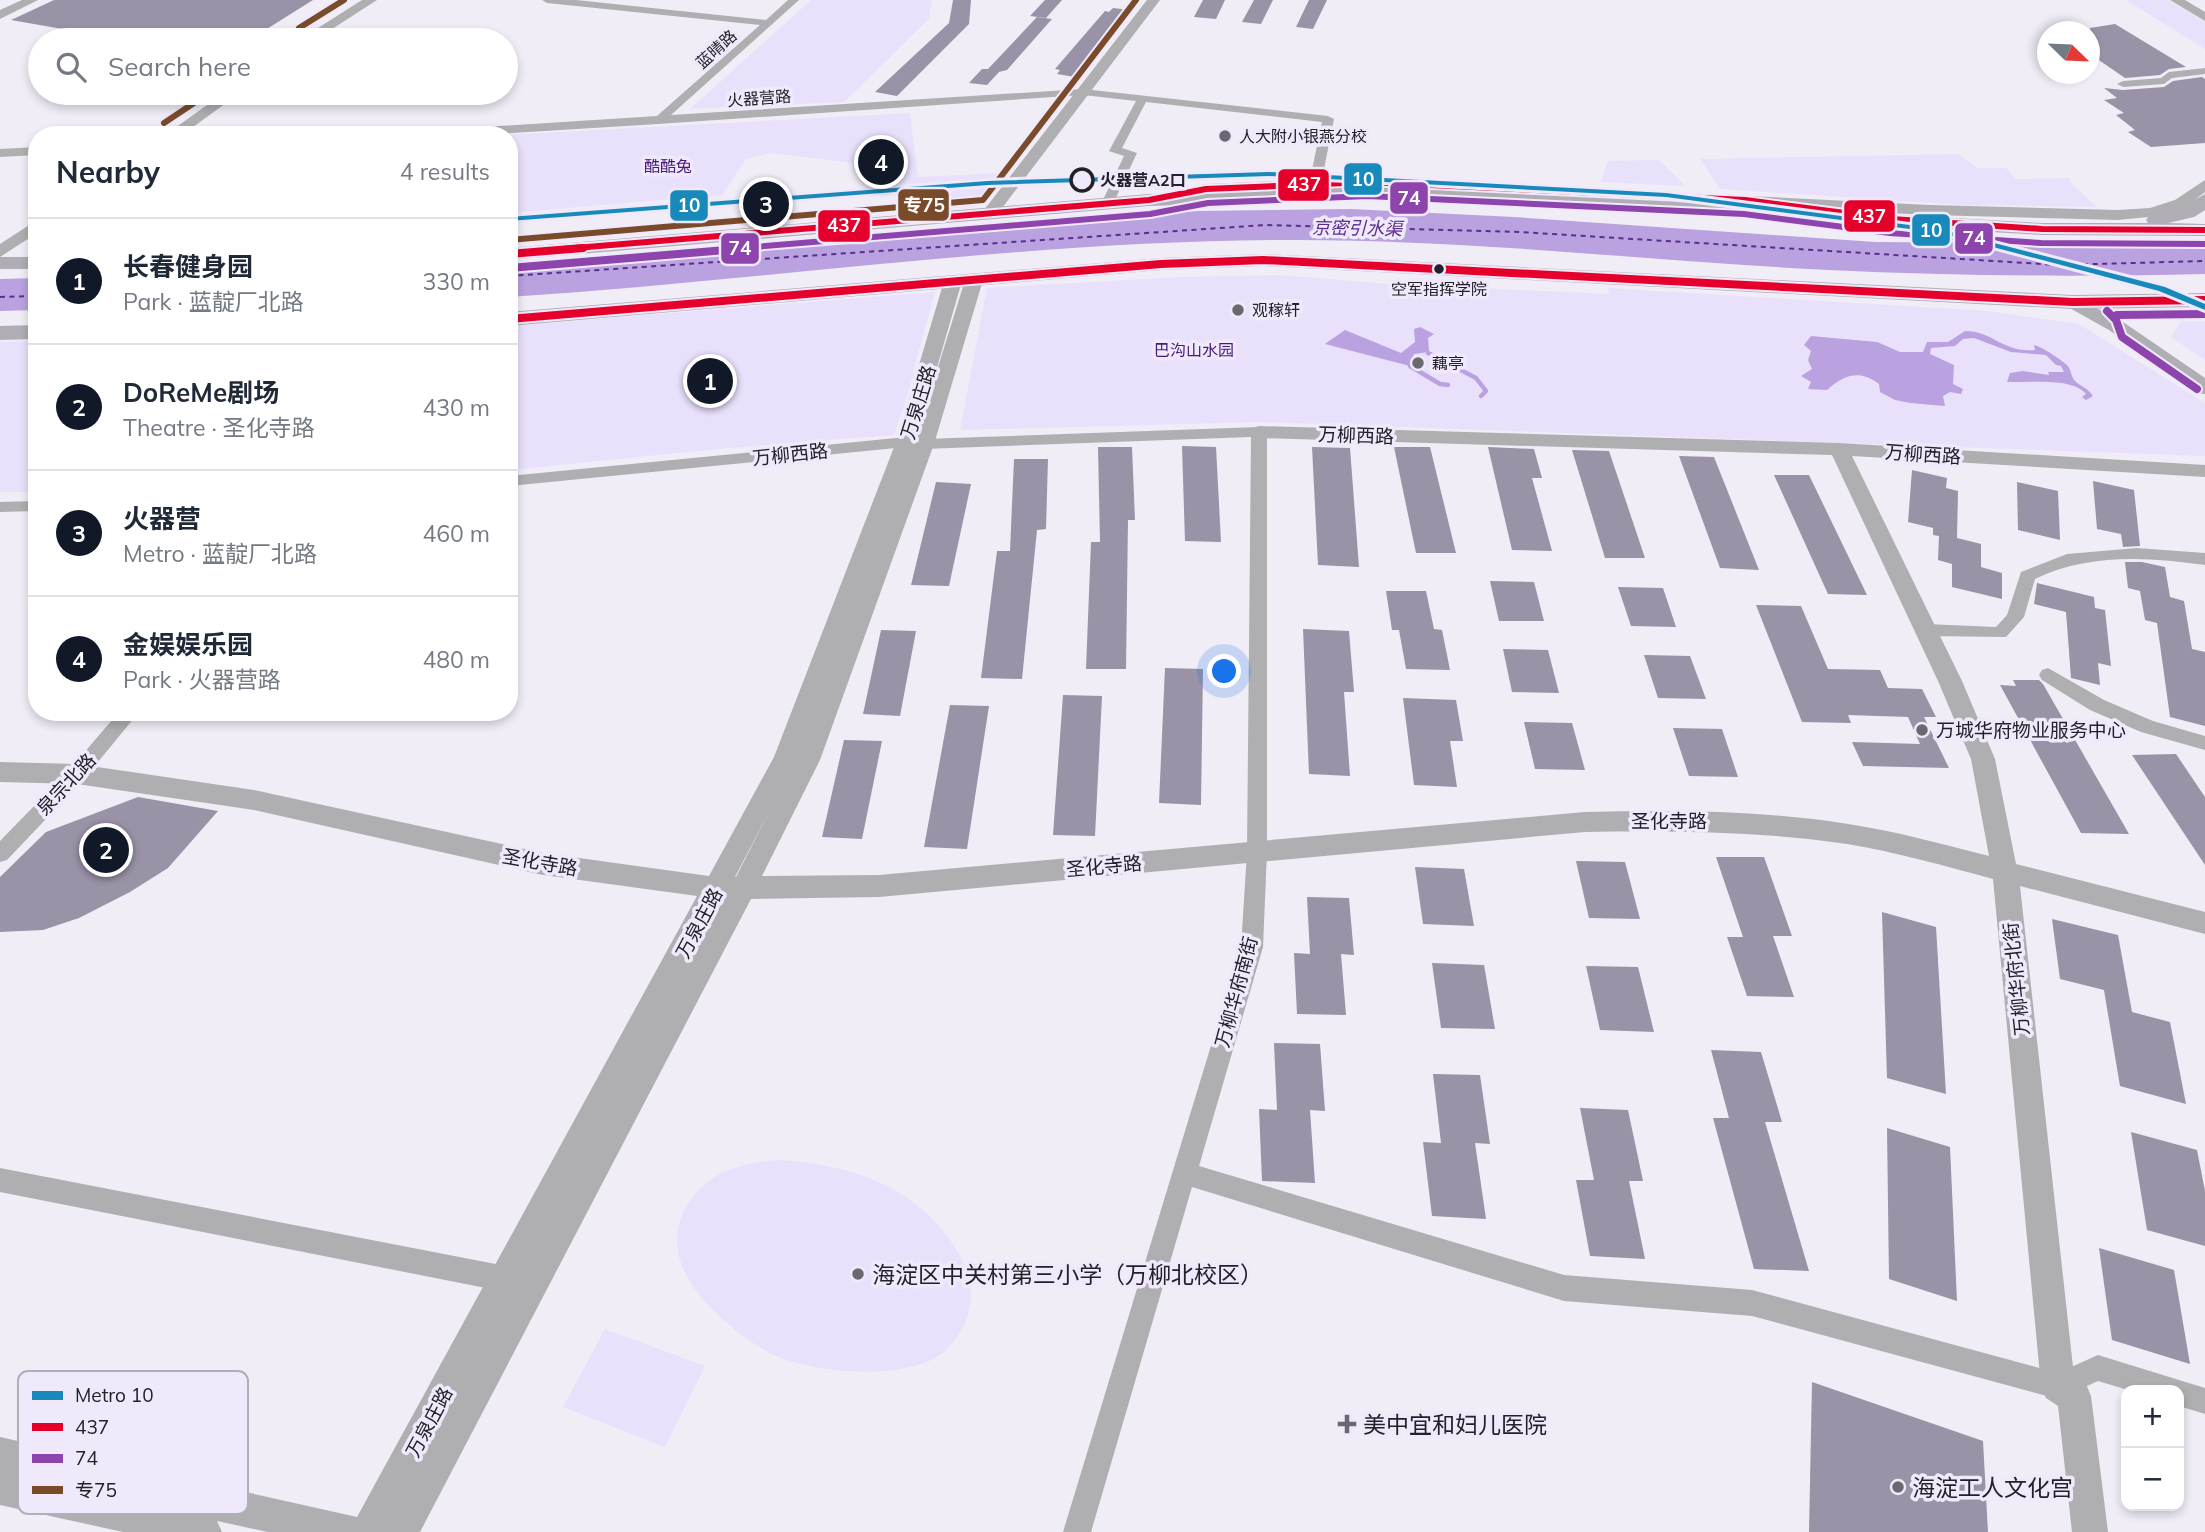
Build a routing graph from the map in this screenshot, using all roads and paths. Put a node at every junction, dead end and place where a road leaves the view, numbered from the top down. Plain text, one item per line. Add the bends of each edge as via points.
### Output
1 (22, 0) edge
2 (32, 0) edge
3 (356, 0) edge
4 (371, 0) edge
5 (547, 0) edge
6 (794, 0) edge
7 (1154, 0) edge
8 (1167, 0) edge
9 (2176, 0) edge
10 (2197, 0) edge
11 (2205, 5) edge
12 (0, 12) edge
13 (2205, 17) edge
14 (769, 23) junction
15 (310, 28) edge
16 (326, 28) edge
17 (2205, 71) edge
18 (2123, 84) dead end
19 (1091, 92) junction
20 (1143, 98) junction
21 (200, 105) edge
22 (216, 105) edge
23 (658, 121) junction
24 (170, 126) edge
25 (185, 126) edge
26 (518, 129) edge
27 (28, 151) edge
28 (0, 153) edge
29 (1315, 184) junction
30 (2205, 185) edge
31 (1149, 200) junction
32 (1745, 200) junction
33 (2205, 200) edge
34 (1107, 204) junction
35 (999, 212) junction
36 (1891, 219) junction
37 (28, 220) edge
38 (2042, 229) junction
39 (2205, 230) edge
40 (28, 232) edge
41 (0, 239) edge
42 (0, 252) edge
43 (518, 253) edge
44 (0, 263) edge
45 (28, 264) edge
46 (963, 280) junction
47 (2205, 300) edge
48 (2073, 302) junction
49 (2117, 302) junction
50 (518, 317) edge
51 (28, 332) edge
52 (0, 333) edge
53 (2205, 378) edge
54 (2205, 388) edge
55 (1259, 432) junction
56 (915, 443) junction
57 (1839, 449) junction
58 (2205, 471) edge
59 (518, 480) edge
60 (28, 506) edge
61 (0, 507) edge
62 (2205, 559) edge
63 (1926, 630) junction
64 (2048, 675) dead end
65 (122, 721) edge
66 (2205, 744) edge
67 (0, 772) edge
68 (77, 774) junction
69 (1257, 852) junction
70 (0, 854) edge
71 (2005, 872) junction
72 (730, 888) junction
73 (2205, 923) edge
74 (1184, 1174) junction
75 (0, 1180) edge
76 (506, 1279) junction
77 (2058, 1385) junction
78 (2154, 1385) edge
79 (2184, 1395) edge
80 (2205, 1401) edge
81 (0, 1455) edge
82 (18, 1459) edge
83 (0, 1487) edge
84 (18, 1491) edge
85 (248, 1510) edge
86 (122, 1514) edge
87 (204, 1532) edge
88 (349, 1532) edge
89 (369, 1532) edge
90 (401, 1532) edge
91 (1077, 1532) edge
92 (2091, 1532) edge

1 - 12 street
2 - 12 street
3 - 15 street
4 - 16 street
5 - 14 street
6 - 14 street, 蓝晴路
7 - 19 street
8 - 19 street
9 - 13 street
10 - 11 street
14 - 23 street, 蓝晴路
17 - 18 street
19 - 20 street, 火器营路
19 - 23 street, 火器营路
19 - 35 street
20 - 29 street, 火器营路 via 1328,119
20 - 34 street via 1115,150 1132,153
21 - 24 street
22 - 25 street
23 - 26 street, 火器营路
27 - 28 street
29 - 31 street via 1206,189
29 - 32 street via 1447,184
30 - 32 street via 2181,203 2152,213 2118,215
31 - 34 highway
31 - 36 highway via 1394,192
32 - 36 highway
33 - 38 highway via 2187,213 2163,219
34 - 35 highway
35 - 43 highway
36 - 38 highway
37 - 41 street
38 - 39 highway
40 - 42 street
44 - 45 highway
46 - 48 highway via 1263,260
46 - 50 highway
46 - 56 street, 万泉庄路
47 - 49 highway
48 - 49 highway
48 - 54 main road
49 - 53 main road via 2130,314 2131,326
51 - 52 highway
55 - 56 street, 万柳西路
55 - 57 street, 万柳西路
55 - 69 street, 万柳华府南街
56 - 59 street, 万柳西路
56 - 72 street, 万泉庄路
57 - 58 street, 万柳西路
57 - 63 street, 万柳华府北街
60 - 61 street
62 - 63 street via 2103,554 2062,561 2026,576 2015,617 2000,633
63 - 71 street, 万柳华府北街 via 1983,759
64 - 66 street via 2097,705
65 - 68 street, 泉宗北路
67 - 68 street, 圣化寺路
68 - 70 street, 泉宗北路
68 - 72 street, 圣化寺路 via 254,800 543,864
69 - 71 street, 圣化寺路 via 1474,830 1697,820 1786,825 1885,841
69 - 72 street, 圣化寺路 via 880,886
69 - 74 street, 万柳华府南街 via 1252,947
71 - 73 street, 圣化寺路 via 2132,908
71 - 77 street, 万柳华府北街
72 - 76 street, 万泉庄路
72 - 90 street, 万泉庄路
74 - 77 street via 1564,1288 1752,1303
74 - 91 street, 万柳华府南街
75 - 76 street
76 - 89 street, 万泉庄路
77 - 78 street via 2098,1368
77 - 92 street, 万柳华府北街 via 2074,1396
79 - 80 street
81 - 82 street
83 - 84 street
85 - 88 street
86 - 87 street

